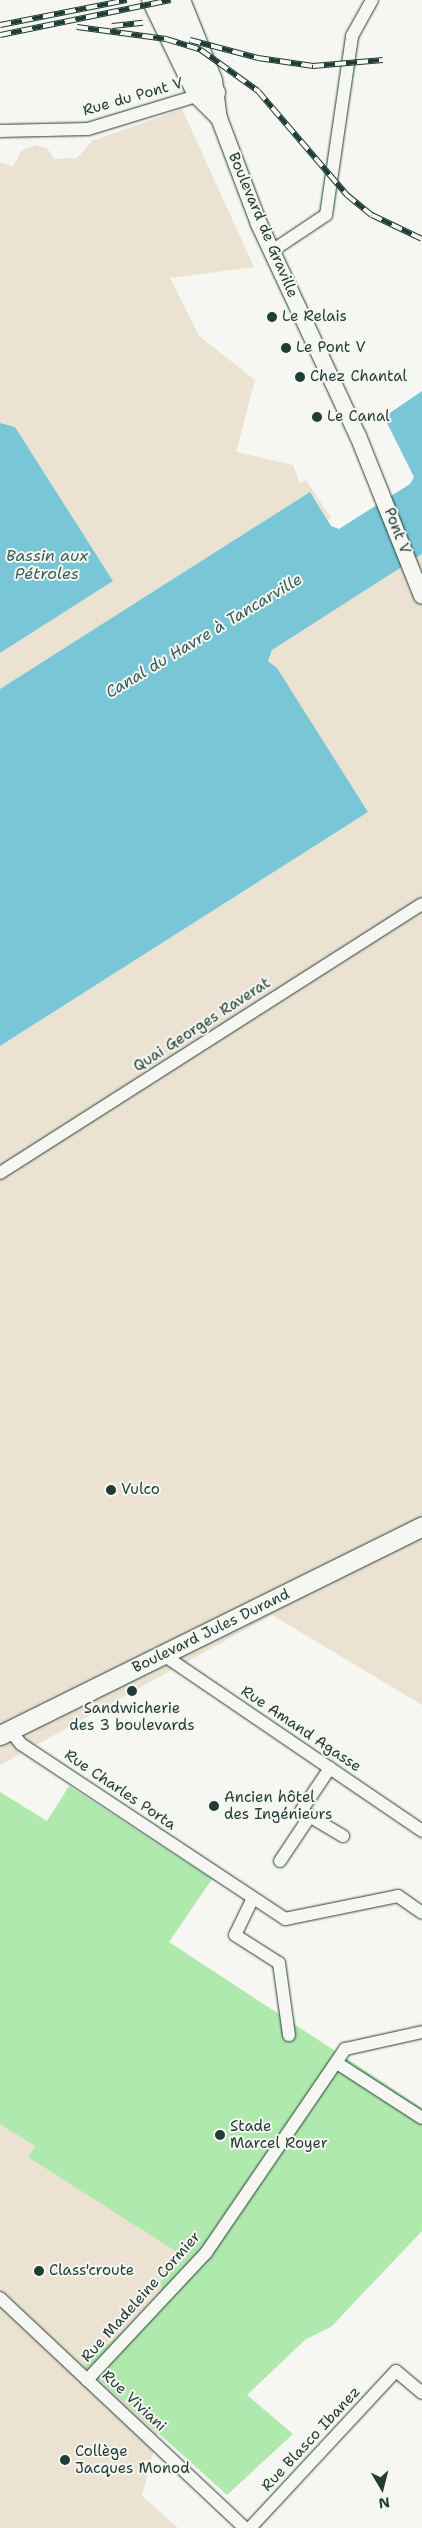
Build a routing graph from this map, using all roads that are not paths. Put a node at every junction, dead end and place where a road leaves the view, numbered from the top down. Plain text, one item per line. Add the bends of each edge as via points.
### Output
1 (150, 0) edge
2 (166, 0) edge
3 (182, 0) edge
4 (372, 0) edge
5 (215, 92) junction
6 (196, 95) junction
7 (219, 118) junction
8 (0, 131) edge
9 (272, 251) junction
10 (383, 494) joint
11 (422, 596) edge
12 (422, 904) edge
13 (0, 1173) edge
14 (422, 1526) edge
15 (162, 1654) junction
16 (5, 1732) edge
17 (330, 1768) junction
18 (310, 1816) junction
19 (422, 1831) edge
20 (343, 1836) dead end
21 (280, 1862) dead end
22 (253, 1898) junction
23 (422, 1913) edge
24 (422, 2032) edge
25 (289, 2035) dead end
26 (336, 2063) junction
27 (422, 2118) edge
28 (0, 2298) edge
29 (87, 2380) junction
30 (422, 2393) edge
31 (245, 2528) edge
32 (250, 2528) edge

1 - 6 street, Boulevard de Graville
2 - 5 main road via 202,80
3 - 5 street, Boulevard de Graville
4 - 9 street via 352,36 326,215
5 - 6 street, Rue du Pont V
5 - 7 street, Boulevard de Graville
6 - 7 street, Boulevard de Graville
6 - 8 street, Rue du Pont V via 88,128
7 - 9 street, Boulevard de Graville
9 - 10 street, Boulevard de Graville
10 - 11 street, Pont V
12 - 13 street, Quai Georges Raverat
14 - 15 main road, Boulevard Jules Durand
15 - 16 main road, Boulevard Jules Durand
15 - 17 street, Rue Amand Agasse
16 - 22 street, Rue Charles Porta
17 - 18 street via 301,1811
17 - 19 street, Rue Amand Agasse
18 - 20 street
18 - 21 street
22 - 23 street, Rue Charles Porta via 285,1919 398,1896
22 - 25 street via 235,1935 278,1963
24 - 26 street, Rue Madeleine Cormier via 345,2049
26 - 27 street
26 - 29 street, Rue Madeleine Cormier via 206,2253
28 - 29 street, Rue Viviani
29 - 31 street, Rue Viviani
30 - 32 street, Rue Blasco Ibanez via 396,2371

